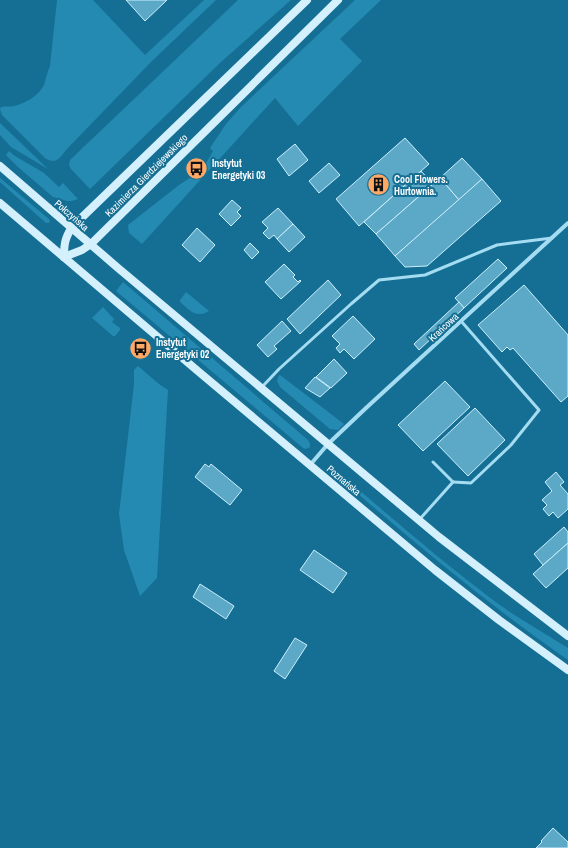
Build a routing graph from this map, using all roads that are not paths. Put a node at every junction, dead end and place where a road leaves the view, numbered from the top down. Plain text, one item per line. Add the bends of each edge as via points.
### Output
1 (307, 0) edge
2 (338, 0) edge
3 (0, 166) edge
4 (0, 203) edge
5 (568, 223) edge
6 (72, 227) junction
7 (552, 238) junction
8 (91, 244) junction
9 (64, 257) junction
10 (132, 279) joint
11 (461, 321) junction
12 (262, 388) junction
13 (328, 444) junction
14 (433, 462) dead end
15 (310, 465) junction
16 (453, 482) junction
17 (420, 520) junction
18 (568, 636) edge
19 (568, 670) edge

1 - 6 main road, Kazimierza Gierdziejewskiego
2 - 8 main road, Kazimierza Gierdziejewskiego
3 - 6 main road, Połczyńska
4 - 9 main road
5 - 7 street, Krańcowa
6 - 8 main road, Połczyńska
6 - 9 main road, Kazimierza Gierdziejewskiego via 66,236
7 - 11 street, Krańcowa
7 - 12 lane via 497,245 424,275 379,280 279,369
8 - 9 main road, Kazimierza Gierdziejewskiego
8 - 10 main road, Połczyńska
9 - 15 main road, Poznańska
10 - 12 main road, Poznańska
11 - 13 street, Krańcowa
11 - 16 lane via 539,410 511,445 470,483
12 - 13 main road, Poznańska
13 - 15 street, Krańcowa
13 - 17 main road, Poznańska
14 - 16 lane
15 - 19 main road, Poznańska via 452,584
16 - 17 lane
17 - 18 main road, Poznańska

